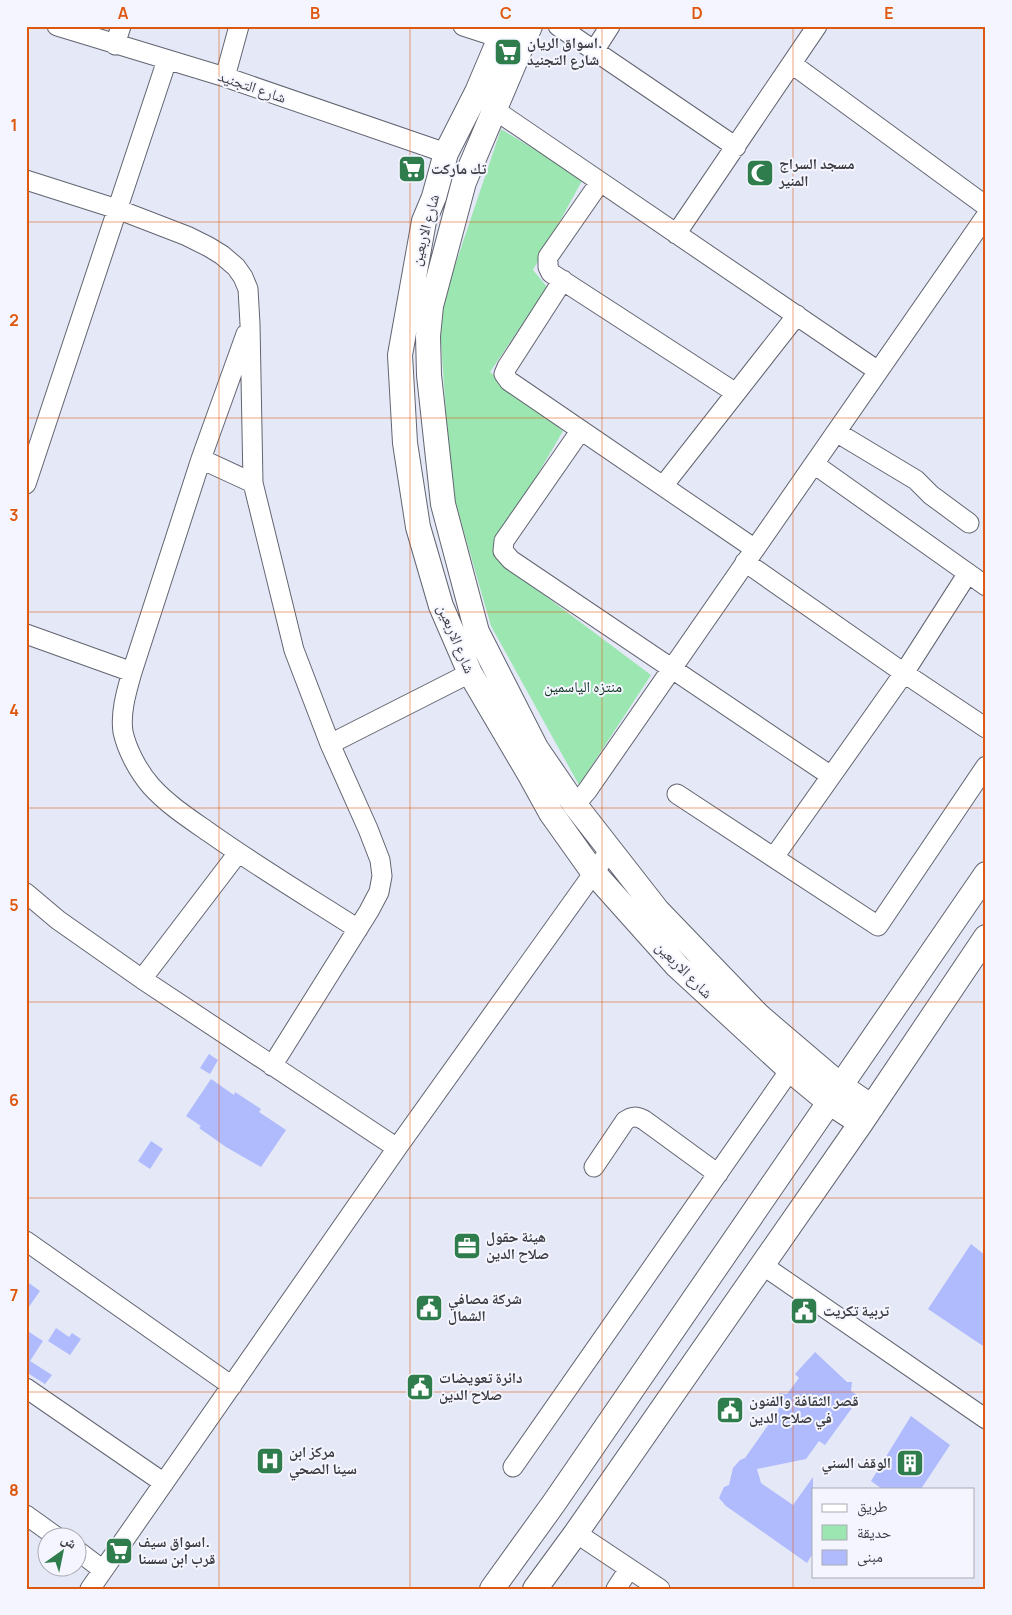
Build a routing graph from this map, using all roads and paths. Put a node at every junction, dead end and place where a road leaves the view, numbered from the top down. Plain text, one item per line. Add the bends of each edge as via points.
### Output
1 (56, 26) edge
2 (121, 26) edge
3 (239, 26) edge
4 (463, 26) edge
5 (530, 26) edge
6 (558, 26) edge
7 (610, 26) edge
8 (817, 26) edge
9 (503, 32) edge
10 (115, 45) junction
11 (594, 51) junction
12 (166, 60) junction
13 (792, 64) junction
14 (225, 77) junction
15 (495, 110) junction
16 (736, 147) junction
17 (446, 153) junction
18 (26, 180) edge
19 (600, 182) junction
20 (986, 206) edge
21 (117, 209) junction
22 (986, 216) edge
23 (424, 221) junction
24 (451, 230) junction
25 (676, 234) junction
26 (980, 237) edge
27 (563, 280) junction
28 (797, 315) junction
29 (250, 324) junction
30 (878, 371) junction
31 (736, 393) junction
32 (581, 430) junction
33 (836, 432) junction
34 (34, 439) edge
35 (201, 459) junction
36 (814, 464) junction
37 (253, 482) junction
38 (26, 484) edge
39 (663, 486) junction
40 (970, 523) dead end
41 (750, 555) junction
42 (968, 573) junction
43 (986, 586) edge
44 (26, 634) edge
45 (672, 669) junction
46 (132, 672) junction
47 (904, 673) junction
48 (470, 674) junction
49 (986, 728) edge
50 (330, 744) junction
51 (986, 766) edge
52 (831, 776) junction
53 (677, 794) dead end
54 (575, 805) junction
55 (610, 850) junction
56 (238, 853) junction
57 (774, 857) junction
58 (593, 872) junction
59 (986, 874) edge
60 (26, 893) edge
61 (358, 929) junction
62 (986, 937) edge
63 (142, 980) junction
64 (272, 1066) junction
65 (790, 1070) junction
66 (836, 1095) junction
67 (866, 1115) junction
68 (397, 1148) junction
69 (594, 1167) dead end
70 (718, 1174) junction
71 (26, 1241) edge
72 (761, 1264) junction
73 (232, 1386) junction
74 (26, 1388) edge
75 (986, 1419) edge
76 (513, 1467) dead end
77 (164, 1483) junction
78 (26, 1515) edge
79 (44, 1528) edge
80 (576, 1533) junction
81 (88, 1559) edge
82 (629, 1569) junction
83 (103, 1570) junction
84 (90, 1589) edge
85 (492, 1589) edge
86 (535, 1589) edge
87 (616, 1589) edge
88 (660, 1589) edge

1 - 10 street, شارع التجنيد
2 - 10 street
3 - 14 street
4 - 9 street
5 - 15 main road
6 - 11 street
7 - 11 street
8 - 13 street
9 - 17 main road, شارع الاربعين
10 - 12 street, شارع التجنيد
11 - 16 street
12 - 14 street, شارع التجنيد
12 - 21 street
13 - 16 street
13 - 20 street
14 - 17 street, شارع التجنيد
15 - 19 street
15 - 24 main road via 464,182
16 - 25 street
17 - 23 main road, شارع الاربعين
18 - 21 street
19 - 25 street
19 - 27 street via 548,257 551,273
21 - 29 street via 209,246 236,267 248,289
21 - 34 street
22 - 26 street
23 - 24 main road
23 - 48 main road, شارع الاربعين via 400,355 405,443 418,527 441,606
24 - 54 main road via 431,306 428,336 443,504 478,632 536,748
25 - 28 street
26 - 30 street
27 - 31 street
27 - 32 street via 504,374 509,381
28 - 30 street
28 - 31 street
29 - 35 street
29 - 37 street
30 - 33 street
31 - 39 street
32 - 39 street
32 - 45 street via 504,541 503,551 511,560
33 - 36 street
33 - 40 street via 916,480
34 - 38 street
35 - 37 street
35 - 46 street
36 - 41 street
36 - 42 street
37 - 50 street via 294,650
39 - 41 street
41 - 45 street
41 - 47 street
42 - 43 street
42 - 47 street
44 - 46 street
45 - 52 street
45 - 54 street
46 - 56 street via 126,694 123,730 140,771 166,800
47 - 49 street
47 - 52 street
48 - 50 street
48 - 58 main road, شارع الاربعين via 551,813
50 - 61 street via 376,847 382,876 379,892
51 - 57 street via 878,926
52 - 57 street
53 - 57 street
54 - 55 main road
55 - 58 street
55 - 66 main road via 657,910
56 - 61 street
56 - 63 street
58 - 65 main road, شارع الاربعين via 677,966
58 - 68 street
59 - 66 main road
60 - 63 street
61 - 64 street
62 - 67 main road
63 - 64 street
64 - 68 street
65 - 66 main road, شارع الاربعين
65 - 70 street
66 - 67 main road, شارع الاربعين
66 - 85 main road
67 - 72 main road
68 - 73 street
69 - 70 street via 625,1121 632,1116 644,1120
70 - 76 street
71 - 73 street
72 - 75 street
72 - 80 main road
73 - 77 street
74 - 77 street
77 - 83 street
78 - 79 street
80 - 82 street
80 - 86 main road
81 - 83 street
82 - 87 street
82 - 88 street
83 - 84 street

